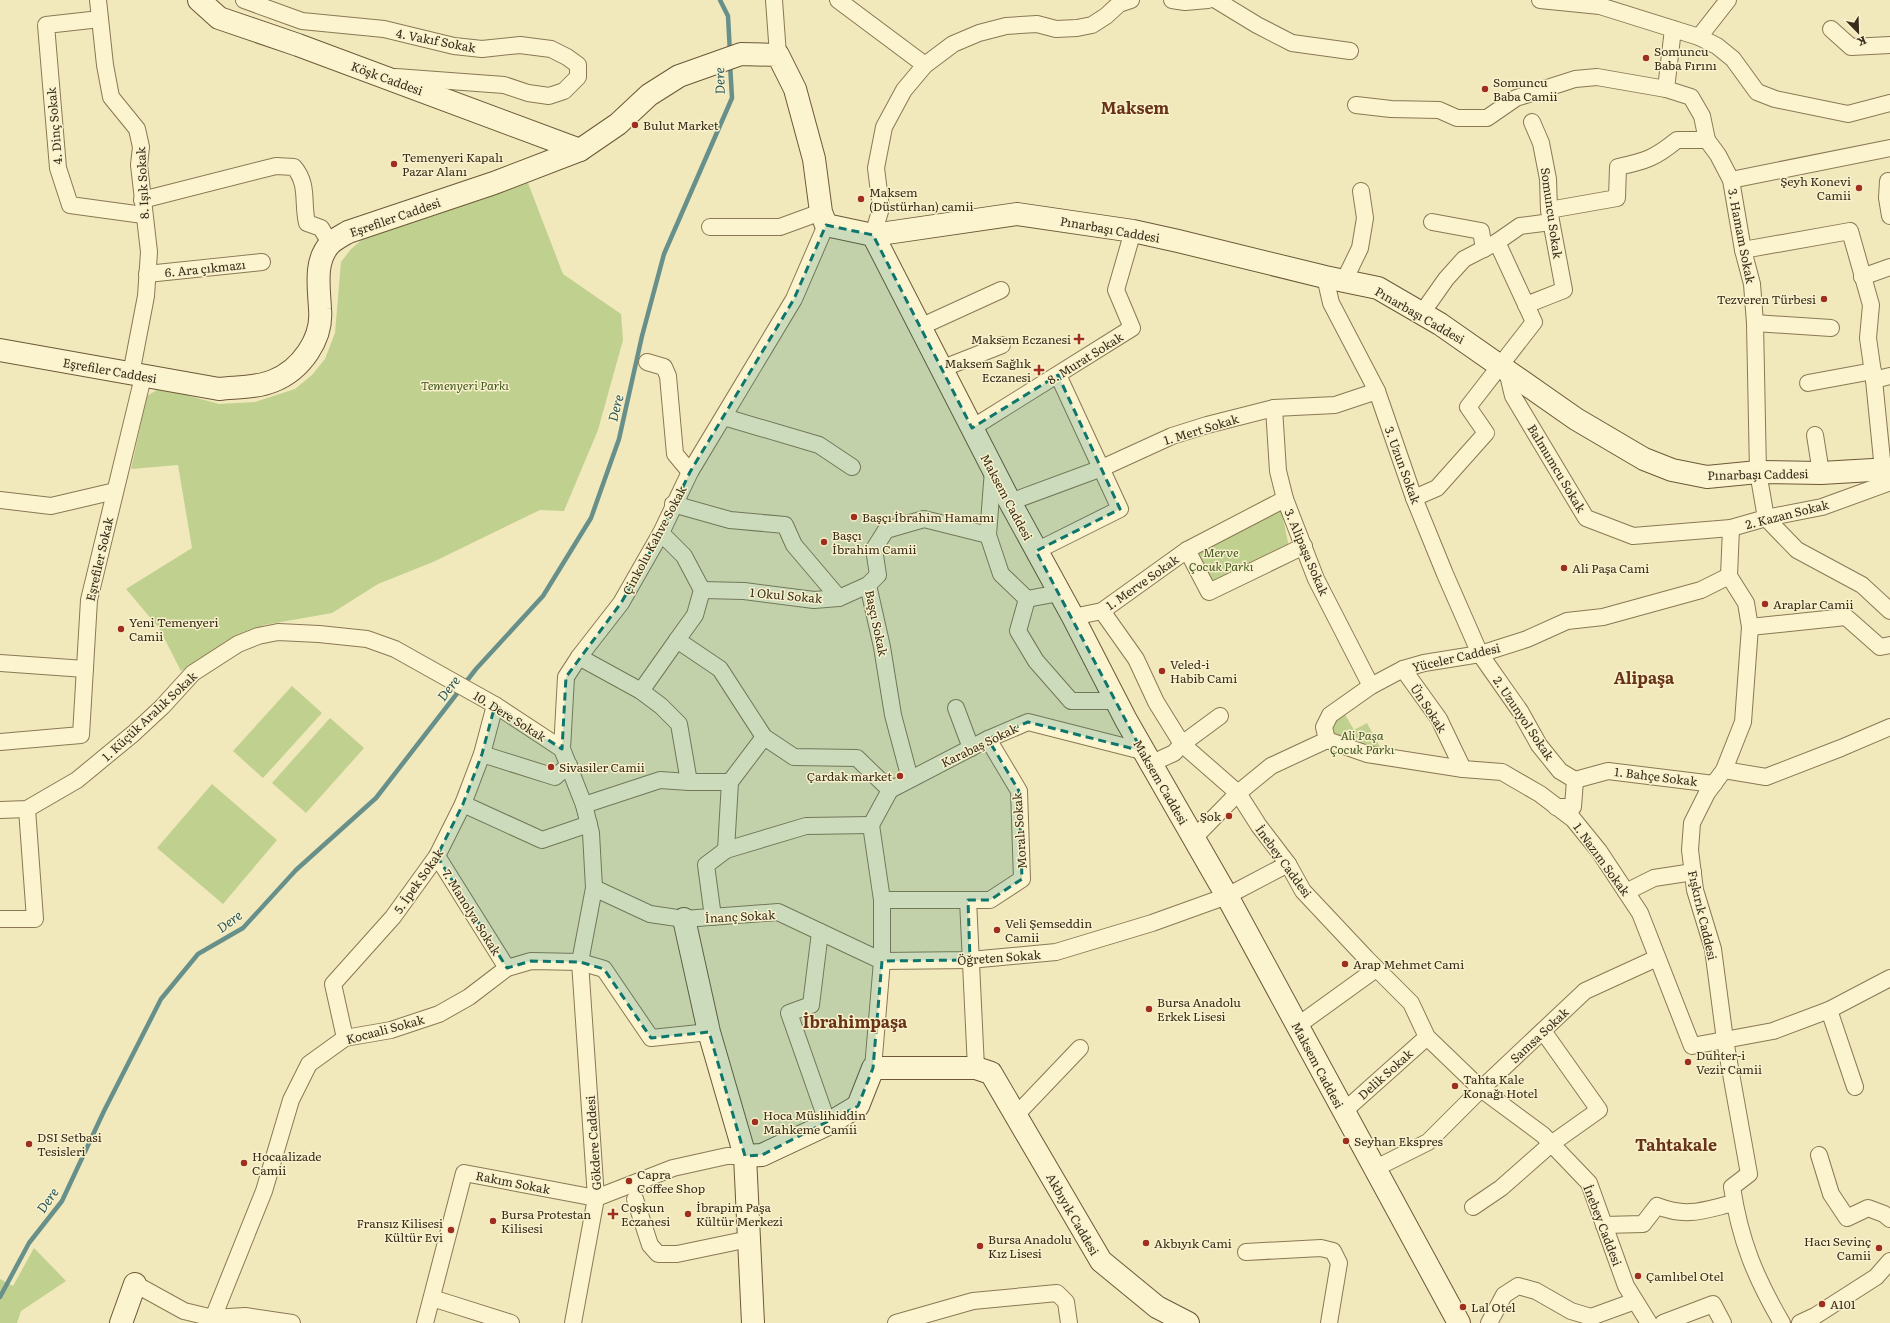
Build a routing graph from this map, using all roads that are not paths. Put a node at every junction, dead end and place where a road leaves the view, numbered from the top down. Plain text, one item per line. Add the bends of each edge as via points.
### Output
1 (98, 0) edge
2 (199, 0) edge
3 (244, 0) edge
4 (774, 0) edge
5 (838, 0) edge
6 (1131, 0) edge
7 (1172, 0) edge
8 (1208, 0) edge
9 (1216, 0) edge
10 (1540, 0) edge
11 (1728, 0) edge
12 (100, 19) junction
13 (1673, 29) junction
14 (1831, 29) dead end
15 (1699, 37) junction
16 (1890, 45) edge
17 (1350, 51) dead end
18 (778, 55) junction
19 (925, 64) junction
20 (381, 76) junction
21 (1666, 90) junction
22 (1890, 103) edge
23 (1356, 105) dead end
24 (1532, 122) dead end
25 (1707, 140) junction
26 (1890, 148) edge
27 (580, 150) junction
28 (1731, 180) junction
29 (1888, 181) dead end
30 (1361, 191) dead end
31 (143, 207) junction
32 (1550, 216) junction
33 (1890, 216) edge
34 (823, 219) junction
35 (1432, 222) dead end
36 (710, 227) dead end
37 (1133, 231) junction
38 (873, 235) junction
39 (330, 244) junction
40 (1491, 245) junction
41 (1743, 250) junction
42 (262, 262) dead end
43 (1890, 267) edge
44 (147, 274) junction
45 (1862, 277) junction
46 (1335, 279) junction
47 (1001, 290) dead end
48 (1526, 305) junction
49 (1422, 313) junction
50 (1756, 323) junction
51 (920, 327) junction
52 (1831, 328) dead end
53 (1002, 345) dead end
54 (0, 350) edge
55 (647, 362) dead end
56 (1503, 368) junction
57 (942, 369) junction
58 (137, 375) junction
59 (1058, 375) junction
60 (1874, 376) junction
61 (1890, 376) edge
62 (1808, 383) dead end
63 (1376, 391) junction
64 (1274, 408) junction
65 (724, 417) junction
66 (972, 428) junction
67 (1815, 435) dead end
68 (852, 467) dead end
69 (1102, 468) junction
70 (993, 470) junction
71 (690, 472) junction
72 (1758, 472) junction
73 (1821, 473) junction
74 (1888, 477) edge
75 (115, 491) junction
76 (1414, 498) junction
77 (1285, 499) junction
78 (0, 500) edge
79 (1010, 502) junction
80 (673, 504) junction
81 (1766, 518) junction
82 (1731, 528) junction
83 (661, 534) junction
84 (988, 535) junction
85 (1304, 546) junction
86 (1187, 550) junction
87 (1036, 551) junction
88 (1729, 576) junction
89 (868, 585) junction
90 (702, 590) junction
91 (1059, 593) junction
92 (839, 598) junction
93 (1027, 599) junction
94 (1102, 610) junction
95 (1890, 611) edge
96 (1073, 617) junction
97 (1750, 627) junction
98 (677, 640) junction
99 (1890, 645) edge
100 (395, 649) joint
101 (1480, 654) junction
102 (579, 657) junction
103 (0, 664) edge
104 (85, 669) junction
105 (1403, 669) junction
106 (1371, 686) junction
107 (641, 691) junction
108 (1116, 701) junction
109 (495, 706) junction
110 (956, 708) dead end
111 (1220, 716) dead end
112 (1890, 727) edge
113 (764, 736) junction
114 (988, 739) junction
115 (1326, 740) junction
116 (0, 742) edge
117 (1182, 744) junction
118 (971, 748) junction
119 (562, 749) junction
120 (482, 754) junction
121 (1146, 758) junction
122 (569, 765) junction
123 (1463, 769) junction
124 (1724, 770) junction
125 (910, 779) junction
126 (1575, 780) junction
127 (689, 782) junction
128 (730, 782) junction
129 (1714, 784) junction
130 (890, 790) junction
131 (1238, 793) junction
132 (463, 804) junction
133 (584, 805) junction
134 (1556, 807) junction
135 (27, 809) junction
136 (0, 810) edge
137 (589, 824) junction
138 (871, 825) junction
139 (1193, 839) junction
140 (726, 850) junction
141 (438, 856) junction
142 (1288, 864) junction
143 (1693, 872) junction
144 (594, 888) junction
145 (1626, 892) junction
146 (1227, 896) junction
147 (882, 900) junction
148 (968, 900) junction
149 (713, 917) junction
150 (0, 919) edge
151 (684, 919) junction
152 (820, 932) junction
153 (1657, 958) junction
154 (970, 960) junction
155 (882, 961) junction
156 (580, 962) junction
157 (507, 968) junction
158 (1376, 969) junction
159 (1890, 978) edge
160 (1829, 1010) junction
161 (1297, 1026) junction
162 (1543, 1031) junction
163 (709, 1032) junction
164 (1427, 1037) junction
165 (345, 1038) junction
166 (1725, 1040) junction
167 (1080, 1048) dead end
168 (873, 1068) junction
169 (976, 1068) junction
170 (1855, 1087) dead end
171 (1481, 1089) junction
172 (1343, 1112) junction
173 (1016, 1115) junction
174 (828, 1124) junction
175 (1551, 1144) junction
176 (1819, 1155) dead end
177 (745, 1156) junction
178 (1374, 1170) junction
179 (596, 1198) junction
180 (635, 1199) dead end
181 (1734, 1203) junction
182 (1473, 1207) dead end
183 (1890, 1219) edge
184 (1604, 1225) junction
185 (749, 1239) junction
186 (1246, 1252) dead end
187 (1890, 1261) edge
188 (1883, 1276) edge
189 (135, 1284) joint
190 (432, 1298) junction
191 (1635, 1301) junction
192 (214, 1318) junction
193 (244, 1319) edge
194 (1817, 1319) edge
195 (122, 1323) edge
196 (292, 1323) edge
197 (425, 1323) edge
198 (511, 1323) edge
199 (573, 1323) edge
200 (753, 1323) edge
201 (896, 1323) edge
202 (1069, 1323) edge
203 (1188, 1323) edge
204 (1328, 1323) edge
205 (1459, 1323) edge
206 (1488, 1323) edge
207 (1649, 1323) edge
208 (1663, 1323) edge
209 (1723, 1323) edge
210 (1782, 1323) edge
211 (1800, 1323) edge

1 - 12 street, 8. Işık Sokak
2 - 20 main road, Köşk Caddesi via 219,18
3 - 20 street, 4. Vakıf Sokak via 302,21 384,29 454,46 482,49 520,45 551,49 578,65 578,77 564,91 549,96 528,93 504,85
4 - 18 street
5 - 19 street
6 - 19 street via 1119,4 1106,16 1084,27 1056,29 1037,24 1006,26 979,33 953,44
7 - 8 street
9 - 17 street via 1292,43
10 - 13 street via 1600,6
11 - 15 street
12 - 31 street, 8. Işık Sokak via 111,97 137,128 141,147 139,166
12 - 31 street, 4. Dinç Sokak via 46,25 58,168 70,205
13 - 15 street
13 - 21 street
14 - 16 street via 1851,47
15 - 22 street via 1717,46 1733,59 1758,92 1775,99 1848,114
18 - 27 main road, Eşrefiler Caddesi via 741,54 679,76 649,95 618,124
18 - 34 main road via 795,89 814,159
19 - 38 street via 904,90 884,127 876,168 881,208
20 - 27 main road, Köşk Caddesi
21 - 23 street, 3. Hamam Sokak via 1597,77 1576,79 1516,98 1487,118 1457,118 1439,110
21 - 25 street, 3. Hamam Sokak via 1691,97 1702,116
24 - 32 street, Somuncu Sokak via 1541,143 1548,179
25 - 28 street, 3. Hamam Sokak
25 - 32 street via 1677,140 1648,160 1618,167 1617,198
26 - 28 street
27 - 39 main road, Eşrefiler Caddesi via 494,183 348,232
28 - 41 street, 3. Hamam Sokak
29 - 33 street
30 - 46 street via 1365,218 1360,248
31 - 39 street via 276,166 294,167 301,175 304,187 307,224 321,228
31 - 44 street, 8. Işık Sokak via 149,252
32 - 40 street via 1520,226
32 - 48 street, Somuncu Sokak via 1564,290
34 - 36 street via 780,227
34 - 38 main road
34 - 65 street, Çinkolu Kahve Sokak via 794,299
35 - 40 street via 1481,231
37 - 38 main road, Pınarbaşı Caddesi via 1017,214
37 - 46 main road, Pınarbaşı Caddesi
37 - 59 street, 8. Murat Sokak via 1116,290 1132,328
38 - 51 main road, Maksem Caddesi
39 - 58 main road, Eşrefiler Caddesi via 323,256 319,272 321,311 317,336 309,352 293,369 273,381 219,389
40 - 48 street
40 - 49 street via 1464,259
41 - 45 street via 1850,231
41 - 50 street, 3. Hamam Sokak via 1752,284
42 - 44 street, 6. Ara çıkmazı
43 - 45 street
44 - 58 street, 8. Işık Sokak
45 - 60 street via 1871,305 1868,338
46 - 49 main road, Pınarbaşı Caddesi via 1378,288
46 - 63 street, 3. Uzun Sokak via 1331,302
47 - 51 street
48 - 56 street via 1534,322
49 - 56 main road, Pınarbaşı Caddesi
50 - 52 street
50 - 72 street, 3. Hamam Sokak
51 - 57 main road, Maksem Caddesi
53 - 57 street
54 - 58 main road, Eşrefiler Caddesi
55 - 71 street via 664,368 668,376 675,454
56 - 72 main road, Pınarbaşı Caddesi via 1576,419 1644,459 1672,470 1707,477
56 - 76 street via 1468,407 1486,432 1437,488
56 - 82 street, Balmumcu Sokak via 1513,396 1586,518 1633,536
57 - 66 main road, Maksem Caddesi
58 - 75 street, Eşrefiler Sokak
59 - 66 street, 8. Murat Sokak
59 - 69 street
60 - 61 street
60 - 62 street
60 - 74 street
63 - 64 street, 1. Mert Sokak via 1335,405
63 - 76 street, 3. Uzun Sokak
64 - 69 street, 1. Mert Sokak via 1172,436
64 - 77 street, 3. Alipaşa Sokak via 1278,471
65 - 68 street via 819,445
65 - 71 street, Çinkolu Kahve Sokak
66 - 70 main road, Maksem Caddesi
67 - 73 street
69 - 79 street, 1. Mert Sokak
69 - 87 street via 1120,509
70 - 79 main road, Maksem Caddesi
70 - 84 street
71 - 80 street, Çinkolu Kahve Sokak
72 - 73 main road, Pınarbaşı Caddesi
72 - 81 street, 3. Hamam Sokak
73 - 74 main road, Pınarbaşı Caddesi
74 - 81 street, 2. Kazan Sokak via 1822,507
75 - 78 street via 51,506
75 - 104 street, Eşrefiler Sokak via 89,600
76 - 101 street, 3. Uzun Sokak
77 - 85 street, 3. Alipaşa Sokak
77 - 86 street, 1. Merve Sokak
79 - 87 main road, Maksem Caddesi
80 - 83 street, Çinkolu Kahve Sokak
80 - 92 street via 730,520 785,525 794,545
81 - 82 street, 2. Kazan Sokak
81 - 95 street via 1797,550 1862,585
82 - 88 street, 2. Kazan Sokak
83 - 90 street via 684,556
83 - 102 street, Çinkolu Kahve Sokak via 621,603
84 - 89 street, Başçı Sokak via 924,519 886,530 874,550 878,575
84 - 93 street via 1001,574
85 - 86 street, 1. Merve Sokak via 1209,592
85 - 106 street, 3. Alipaşa Sokak via 1316,579
86 - 94 street, 1. Merve Sokak
87 - 91 main road, Maksem Caddesi
88 - 97 street, Fışkırık Caddesi via 1746,603
88 - 101 street, Yüceler Caddesi via 1701,590 1611,615 1567,621 1527,639
89 - 92 street, 1 Okul Sokak
89 - 125 street, Başçı Sokak via 882,647 893,715
90 - 92 street, 1 Okul Sokak via 744,591 814,600
90 - 98 street via 695,614
91 - 93 street
91 - 96 main road, Maksem Caddesi
93 - 108 street via 1018,630 1036,661 1071,701
94 - 96 street, 1. Merve Sokak
94 - 117 street, İnebey Caddesi via 1136,659 1156,702
96 - 108 main road, Maksem Caddesi
97 - 99 street via 1846,617 1880,648
97 - 124 street, Fışkırık Caddesi via 1743,722
98 - 107 street
98 - 113 street via 720,669
100 - 109 street, 10. Dere Sokak
100 - 135 street, 1. Küçük Aralık Sokak via 367,639 278,632 238,644 193,673 162,707 77,780
101 - 105 street, Yüceler Caddesi
101 - 126 street, 2. Uzunyol Sokak via 1520,710 1539,745 1560,771
102 - 107 street
102 - 119 street, Çinkolu Kahve Sokak via 566,677
103 - 104 street
104 - 116 street, Eşrefiler Sokak via 81,735
105 - 106 street, Yüceler Caddesi
105 - 123 street, Ün Sokak via 1439,720
106 - 115 street, Yüceler Caddesi via 1330,716 1324,727
107 - 127 street via 679,724
108 - 121 main road, Maksem Caddesi
109 - 119 street, 10. Dere Sokak
109 - 120 street, 5. İpek Sokak
110 - 118 street
111 - 117 street
112 - 124 street via 1766,777
113 - 128 street
113 - 130 street via 794,757 857,758
114 - 118 street, Karabaş Sokak
114 - 121 street, Karabaş Sokak via 1028,722
114 - 148 street, Moralı Sokak via 1019,791 1022,879 990,900
115 - 123 street, 1. Nazım Sokak via 1367,754
115 - 131 street via 1271,766
117 - 121 street via 1174,753
117 - 131 street, İnebey Caddesi
118 - 125 street, Karabaş Sokak
119 - 122 street, Çinkolu Kahve Sokak
120 - 122 street via 554,777
120 - 132 street, 5. İpek Sokak
121 - 139 main road, Maksem Caddesi
122 - 133 street, Çinkolu Kahve Sokak
123 - 134 street, 1. Nazım Sokak via 1502,772 1540,794
124 - 129 street, Fışkırık Caddesi
125 - 130 street, Karabaş Sokak
126 - 129 street, 1. Bahçe Sokak via 1608,771
126 - 134 street via 1573,807
127 - 128 street
127 - 133 street via 660,780
128 - 140 street
129 - 143 street, Fışkırık Caddesi via 1692,823 1690,850
130 - 138 street
131 - 139 street
131 - 142 street, İnebey Caddesi
132 - 137 street via 542,840
132 - 141 street, 5. İpek Sokak
133 - 137 street, Çinkolu Kahve Sokak
134 - 145 street, 1. Nazım Sokak via 1573,819 1599,851
135 - 136 street, 1. Küçük Aralık Sokak
135 - 150 street via 35,920
137 - 144 street, Çinkolu Kahve Sokak
138 - 140 street via 806,826
138 - 147 street
139 - 146 main road, Maksem Caddesi
140 - 149 street via 706,865
141 - 157 street, 7. Manolya Sokak
141 - 165 street, 5. İpek Sokak via 393,917 333,984
142 - 146 street, Öğreten Sokak
142 - 158 street, İnebey Caddesi via 1303,891
143 - 145 street via 1654,878
143 - 166 street, Fışkırık Caddesi via 1695,890 1713,949
144 - 151 street, İnanç Sokak via 650,914
144 - 156 street, Çinkolu Kahve Sokak
145 - 153 street, 1. Nazım Sokak via 1640,913
146 - 154 street, Öğreten Sokak via 1152,923 1056,952
146 - 161 main road, Maksem Caddesi
147 - 148 street, Moralı Sokak
147 - 155 street
148 - 154 street
149 - 151 street, İnanç Sokak
149 - 152 street, İnanç Sokak via 778,912
151 - 163 main road
152 - 155 street, İnanç Sokak
152 - 174 street via 811,1005 789,1013
153 - 162 street, Samsa Sokak via 1585,992
153 - 166 street, 1. Nazım Sokak via 1692,1046
154 - 155 street, Öğreten Sokak
154 - 169 street
155 - 168 street
156 - 157 street, Kocaali Sokak via 531,961
156 - 163 street, Kocaali Sokak via 604,969 651,1038
156 - 179 street, Gökdere Caddesi
157 - 165 street, Kocaali Sokak via 469,997 439,1014 390,1030
158 - 161 street
158 - 164 street, İnebey Caddesi via 1411,1003
159 - 160 street
160 - 166 street via 1773,1031
160 - 170 street
161 - 172 main road, Maksem Caddesi
162 - 171 street, Samsa Sokak
162 - 175 street via 1599,1110
163 - 177 main road
164 - 171 street, İnebey Caddesi
164 - 172 street, Delik Sokak
165 - 192 street, Kocaali Sokak via 309,1064 291,1100 264,1191
166 - 181 street, Fışkırık Caddesi via 1749,1174 1732,1187
167 - 173 street
168 - 169 main road
168 - 174 main road via 858,1106
169 - 173 main road, Akbıyık Caddesi via 991,1073
171 - 175 street, İnebey Caddesi via 1543,1135
171 - 178 street, Samsa Sokak via 1428,1142
172 - 178 main road, Maksem Caddesi
173 - 203 main road, Akbıyık Caddesi via 1101,1261 1157,1307
174 - 177 main road via 762,1155
175 - 182 street via 1501,1188
175 - 184 street, İnebey Caddesi via 1588,1183
176 - 183 street via 1831,1194 1848,1218 1868,1208
177 - 179 street via 727,1156 672,1168
177 - 185 main road
178 - 205 main road, Maksem Caddesi
179 - 190 street, Rakım Sokak via 464,1173
179 - 199 street, Gökdere Caddesi
180 - 185 street via 650,1245 658,1254 677,1254
181 - 184 street via 1695,1212 1674,1212 1657,1206 1643,1224
181 - 210 street, Fışkırık Caddesi via 1750,1261 1763,1291
184 - 191 street, İnebey Caddesi via 1626,1286
185 - 200 main road
186 - 204 street via 1321,1248 1333,1251 1339,1263
187 - 188 street
188 - 194 street
189 - 192 street via 184,1311
189 - 195 main road
190 - 197 street, Rakım Sokak
190 - 198 street
191 - 206 street via 1591,1317 1518,1286 1504,1295
191 - 207 street, İnebey Caddesi
192 - 193 street
193 - 196 street
194 - 211 street
201 - 202 street via 973,1301 1057,1293 1066,1302
208 - 209 street via 1713,1304

